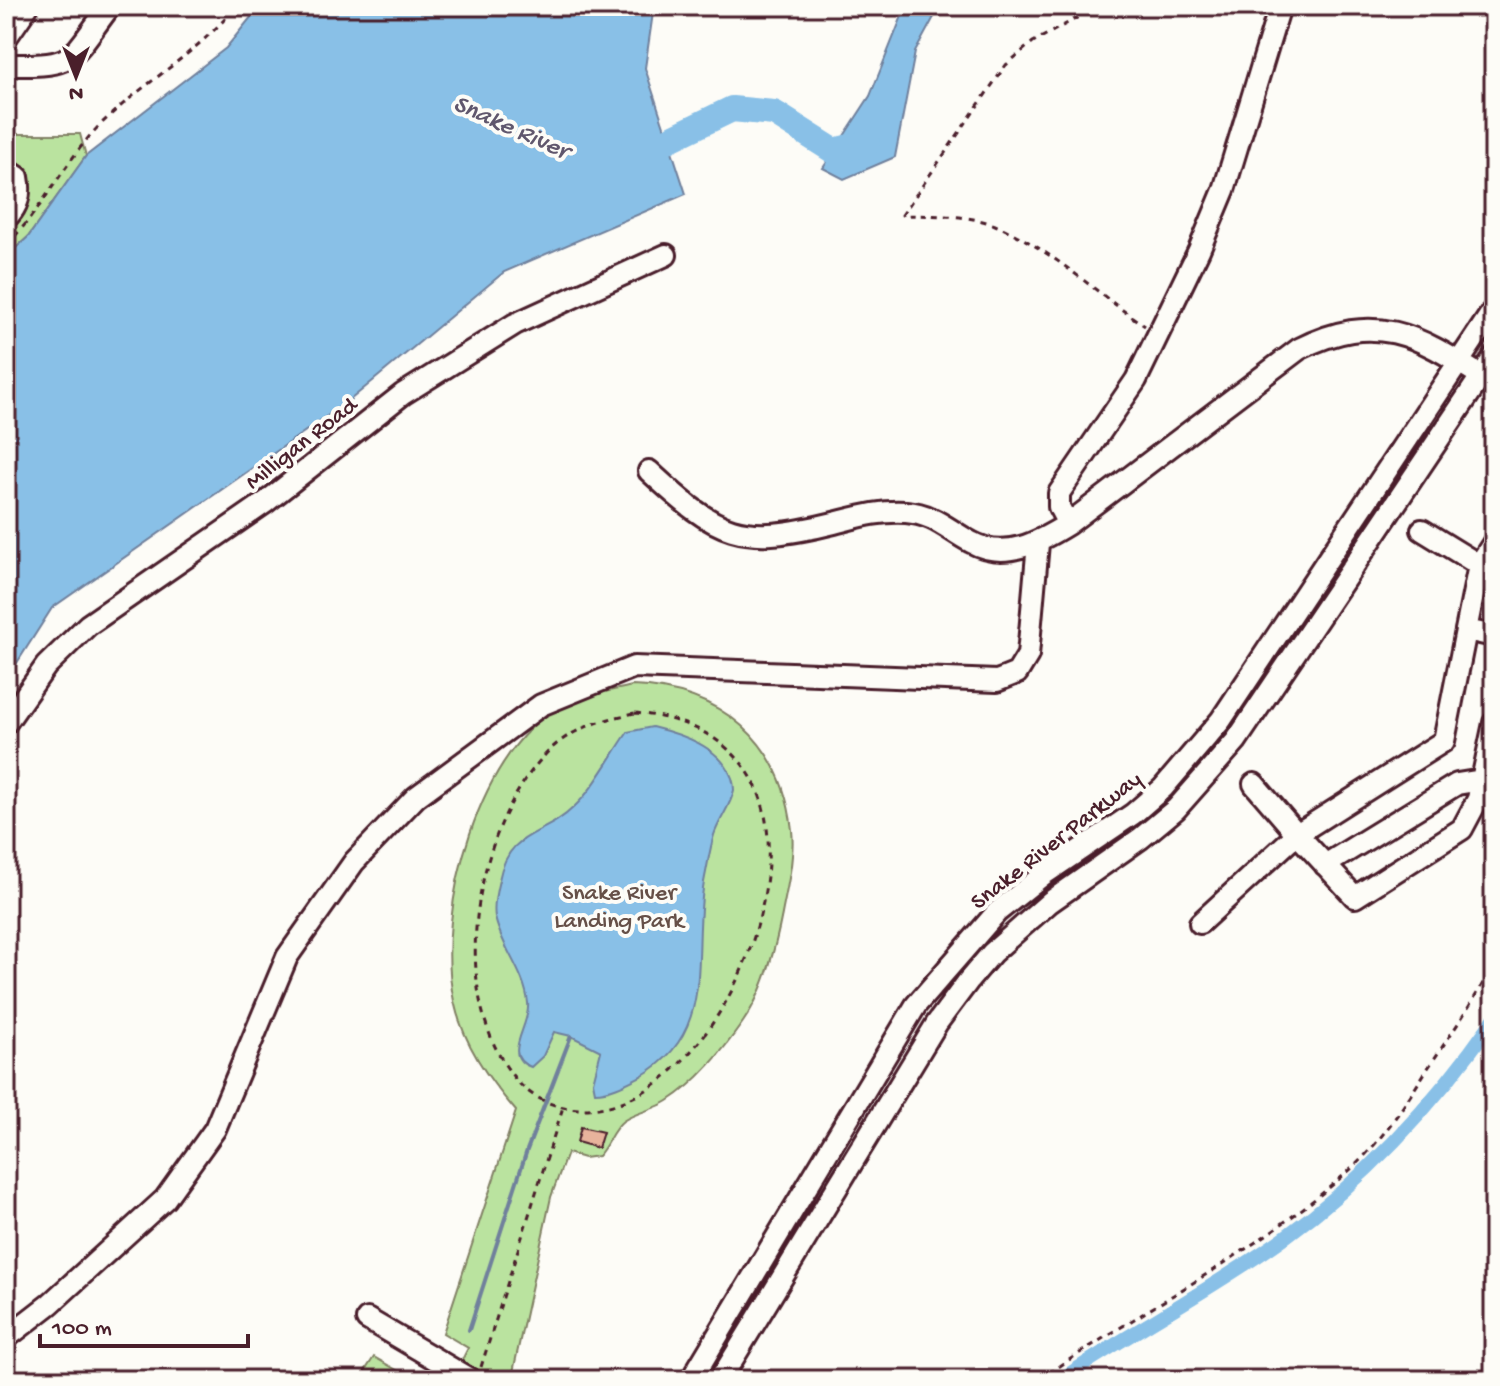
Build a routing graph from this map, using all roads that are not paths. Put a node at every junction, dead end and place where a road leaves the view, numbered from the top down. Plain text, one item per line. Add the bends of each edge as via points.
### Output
1 (28, 6) edge
2 (110, 6) edge
3 (1280, 6) edge
4 (6, 38) edge
5 (6, 65) edge
6 (6, 169) edge
7 (6, 218) edge
8 (666, 255) dead end
9 (1494, 309) edge
10 (1494, 357) edge
11 (1458, 363) junction
12 (1488, 380) edge
13 (649, 471) dead end
14 (1068, 524) junction
15 (1422, 530) dead end
16 (1494, 542) edge
17 (1038, 543) junction
18 (1479, 565) junction
19 (1466, 630) junction
20 (1494, 636) edge
21 (6, 723) edge
22 (1494, 723) edge
23 (1482, 780) junction
24 (1254, 784) dead end
25 (1297, 834) junction
26 (1325, 865) junction
27 (1200, 923) dead end
28 (367, 1319) dead end
29 (6, 1338) edge
30 (475, 1375) edge
31 (691, 1380) edge
32 (720, 1380) edge

1 - 4 street
2 - 5 street via 61,64
3 - 14 street via 1224,190 1160,337 1059,493
6 - 7 street via 18,177 20,190
8 - 21 street, Milligan Road via 515,324 403,394 266,502 88,625 46,666
9 - 11 street, Snake River Parkway
10 - 12 street, Snake River Parkway
11 - 12 street
11 - 14 street via 1390,330 1331,333 1299,349
11 - 31 street, Snake River Parkway via 1194,753 1133,814 997,912 916,1005
12 - 32 street, Snake River Parkway via 1207,778 1141,838 1018,929 992,953 937,1023
13 - 17 street via 697,515 733,531 785,535 881,512 908,512 929,516 972,543 996,550
14 - 17 street
15 - 18 street
16 - 18 street
17 - 29 street via 1028,655 1017,673 997,681 634,667 541,705 416,797 354,862 287,957 215,1129 165,1199
18 - 19 street
19 - 20 street
19 - 25 street via 1444,741
22 - 23 street
23 - 26 street via 1457,784
23 - 26 street via 1462,829 1355,897
24 - 25 street
25 - 26 street
25 - 27 street
28 - 30 street

